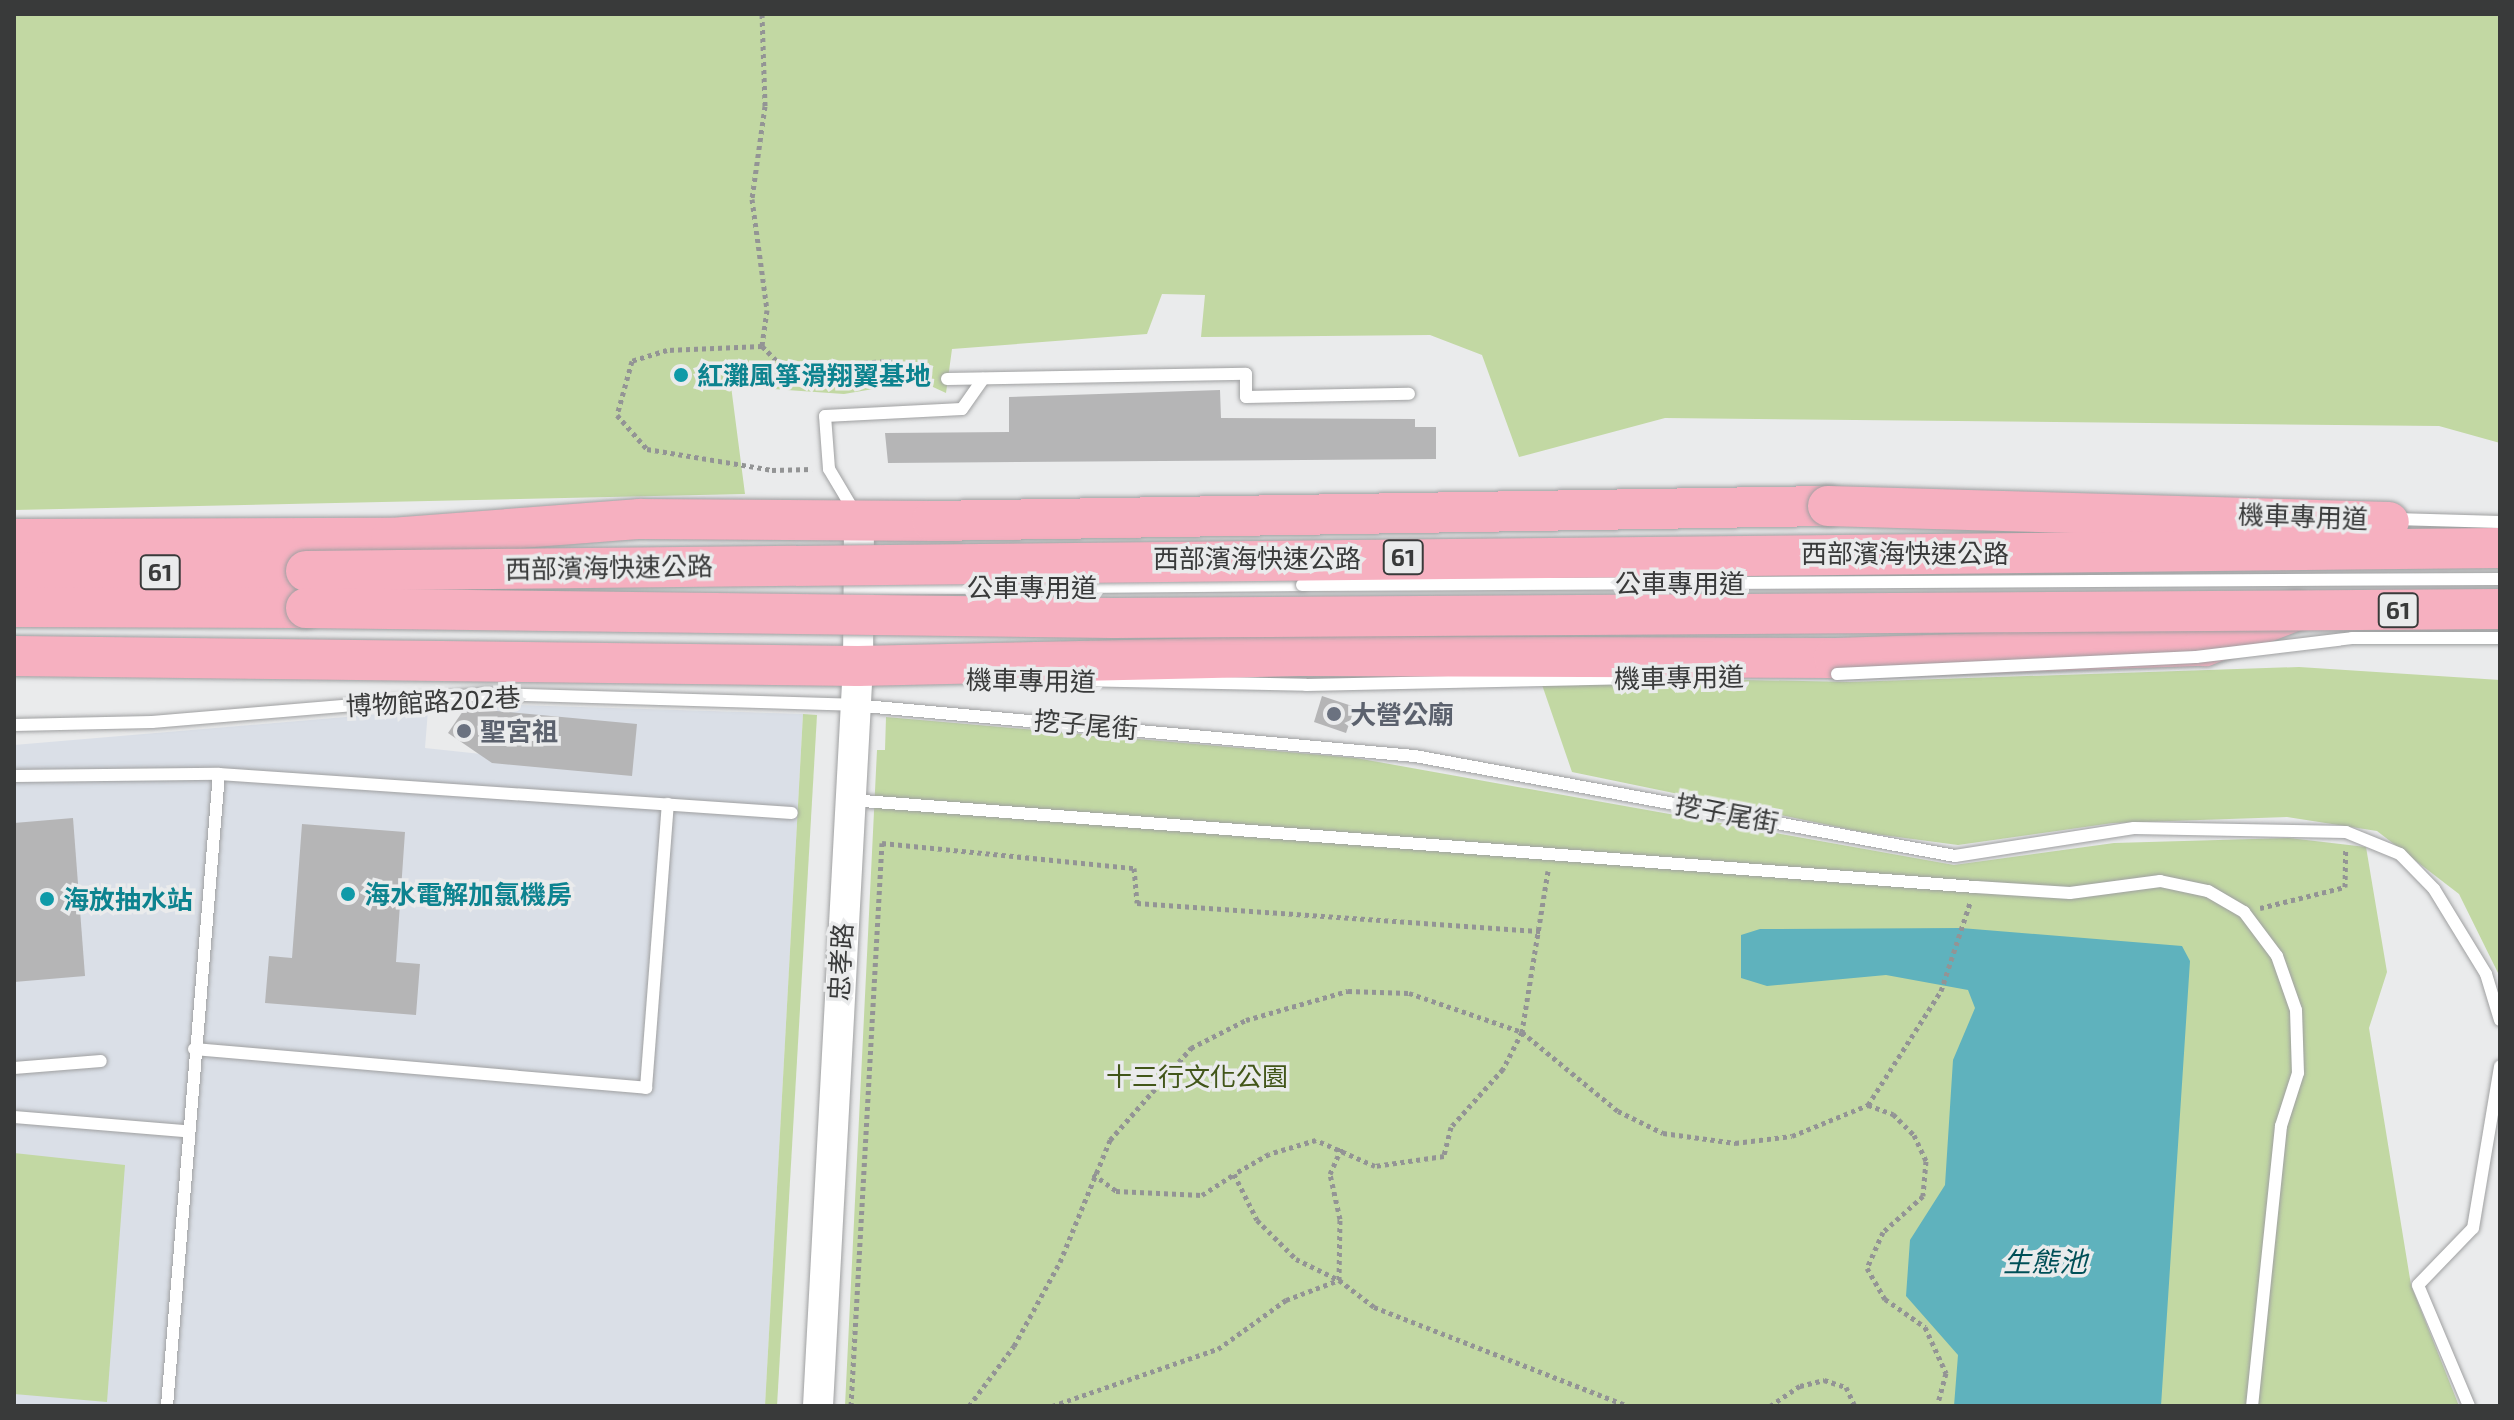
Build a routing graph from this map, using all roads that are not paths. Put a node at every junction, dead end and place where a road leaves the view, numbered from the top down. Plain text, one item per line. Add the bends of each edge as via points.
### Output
1 (947, 379) road end
2 (983, 379) junction
3 (1409, 394) dead end
4 (1570, 494) dead end
5 (1446, 496) dead end
6 (1294, 506) junction
7 (859, 518) junction
8 (2500, 522) edge
9 (2500, 531) edge
10 (14, 539) edge
11 (2500, 548) edge
12 (14, 573) edge
13 (2500, 579) edge
14 (859, 589) junction
15 (14, 607) edge
16 (2500, 609) edge
17 (2296, 610) junction
18 (2500, 638) edge
19 (14, 656) edge
20 (858, 666) junction
21 (1303, 670) junction
22 (1806, 674) dead end
23 (1696, 677) dead end
24 (1012, 679) dead end
25 (1059, 680) dead end
26 (853, 705) junction
27 (14, 725) edge
28 (219, 774) junction
29 (14, 776) edge
30 (848, 800) junction
31 (668, 804) junction
32 (792, 813) dead end
33 (2500, 1020) edge
34 (194, 1049) junction
35 (101, 1061) dead end
36 (2500, 1066) edge
37 (14, 1068) edge
38 (14, 1117) edge
39 (186, 1131) junction
40 (167, 1406) edge
41 (818, 1406) edge
42 (2252, 1406) edge
43 (2469, 1406) edge

1 - 2 lane
2 - 3 lane via 1246,374 1246,397
2 - 7 lane via 962,409 825,416 829,469
4 - 8 lane, 機車專用道, bridge via 1834,492
5 - 6 lane
6 - 7 highway
6 - 9 highway, bridge via 1959,505 2461,522
7 - 10 highway via 640,519 391,538
7 - 14 street, 忠孝路
11 - 12 highway, 西部濱海快速公路 / 61, bridge
13 - 14 lane, 公車專用道, bridge
14 - 20 street, 忠孝路
15 - 17 highway, 西部濱海快速公路 / 61, bridge via 1113,618
16 - 17 highway, 61, bridge
17 - 21 highway via 2205,646
18 - 22 lane, bridge via 2352,638 2196,657
19 - 20 highway
20 - 21 highway
20 - 24 lane, 機車專用道 via 904,677
20 - 26 street, 忠孝路
21 - 23 lane, 機車專用道
21 - 25 lane, 機車專用道
26 - 27 lane, 博物館路202巷 via 488,694 152,722
26 - 30 street, 忠孝路
26 - 33 lane, 挖子尾街 via 1415,756 1955,856 2134,828 2346,832 2400,854 2434,889 2486,974
28 - 29 lane
28 - 31 lane
28 - 34 lane
30 - 41 street, 忠孝路
30 - 42 lane via 2070,893 2160,881 2208,891 2244,912 2277,956 2296,1010 2298,1073 2281,1126
31 - 32 lane
31 - 34 lane via 646,1088
34 - 39 lane
35 - 37 lane
36 - 43 lane via 2473,1228 2418,1285
38 - 39 lane
39 - 40 lane

